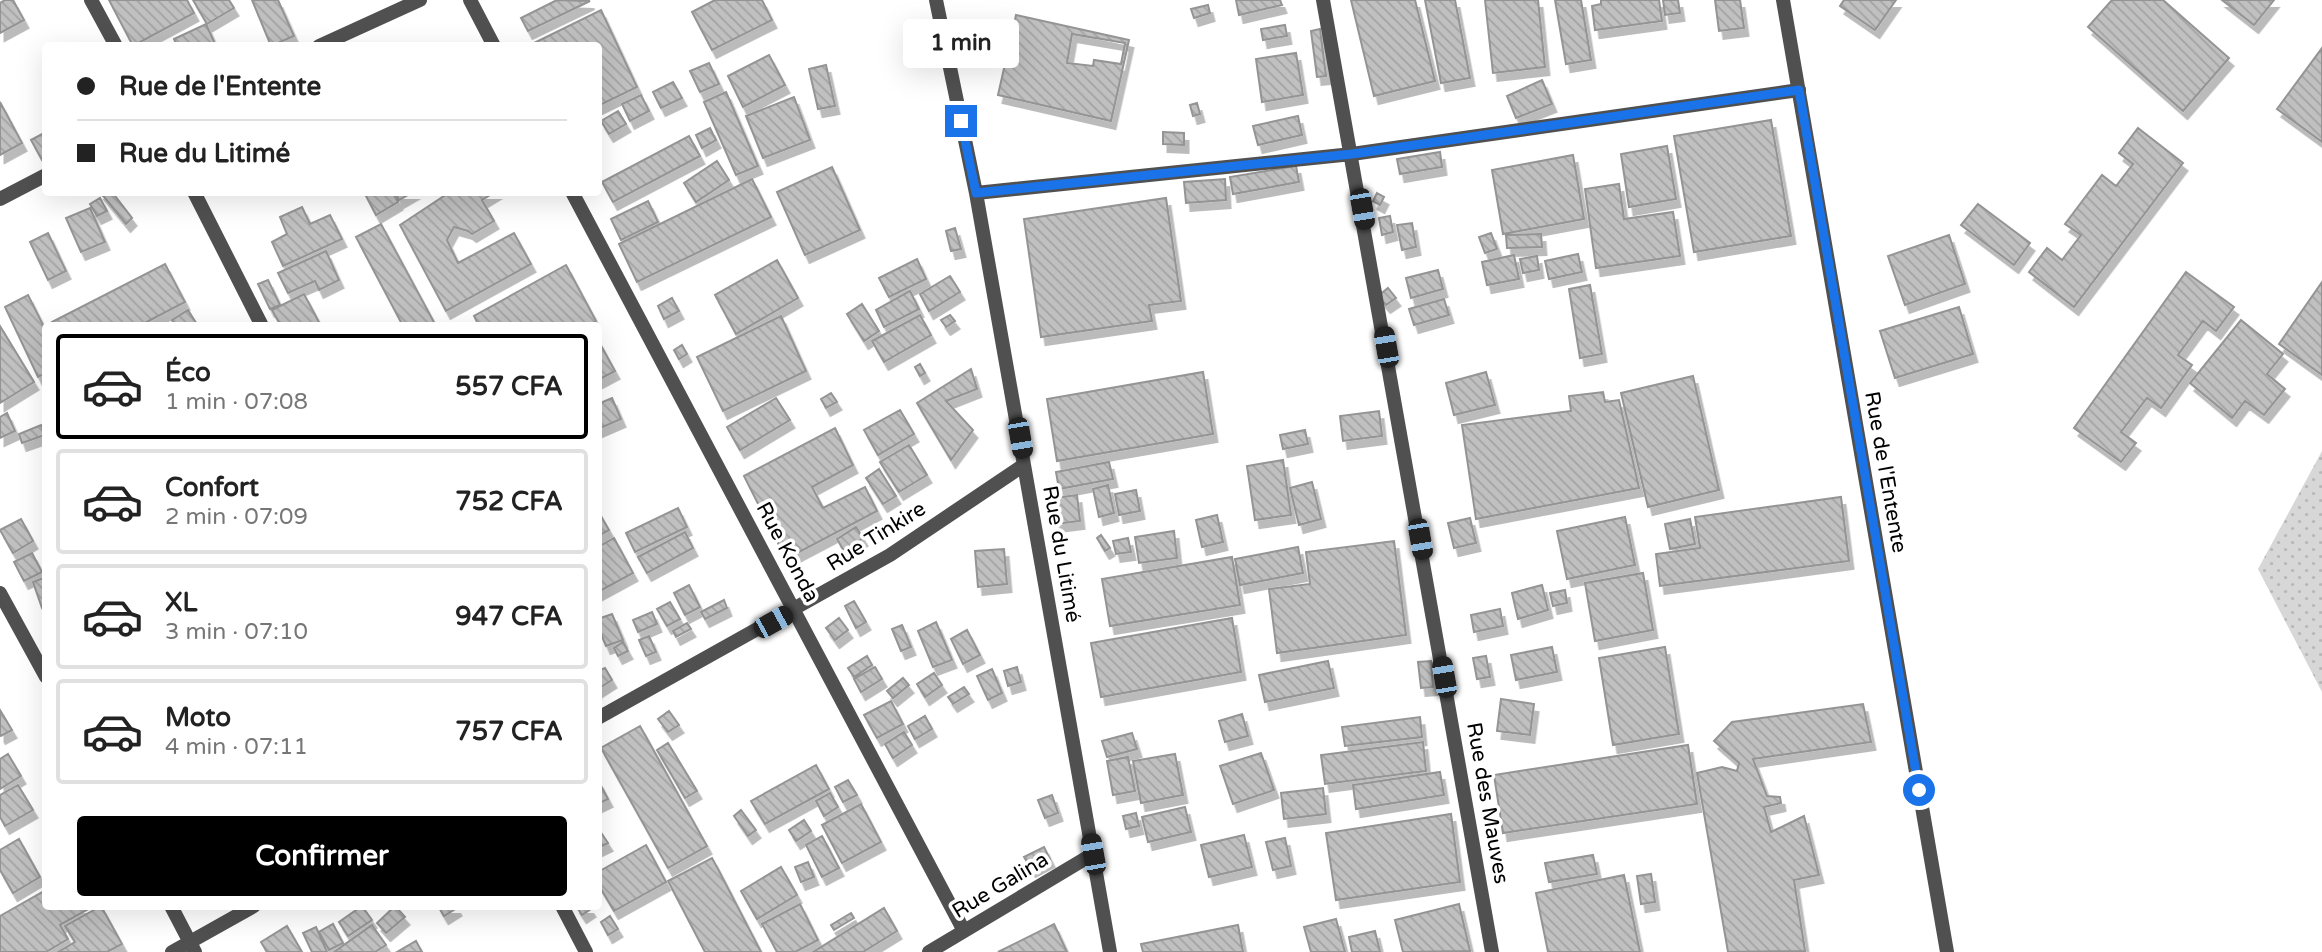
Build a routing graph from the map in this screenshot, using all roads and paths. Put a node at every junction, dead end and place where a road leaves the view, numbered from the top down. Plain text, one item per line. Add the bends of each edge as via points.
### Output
1 (91, 0) edge
2 (420, 0) edge
3 (470, 0) edge
4 (936, 0) edge
5 (1323, 0) edge
6 (1783, 0) edge
7 (114, 42) edge
8 (328, 42) edge
9 (492, 42) edge
10 (1799, 90) junction
11 (1352, 154) junction
12 (42, 178) edge
13 (976, 193) junction
14 (196, 196) edge
15 (574, 196) edge
16 (0, 199) edge
17 (260, 322) edge
18 (1024, 465) junction
19 (0, 593) edge
20 (795, 610) junction
21 (42, 670) edge
22 (602, 716) edge
23 (1093, 854) junction
24 (173, 910) edge
25 (248, 910) edge
26 (564, 910) edge
27 (964, 931) junction
28 (192, 947) edge
29 (172, 952) edge
30 (586, 952) edge
31 (929, 952) edge
32 (1110, 952) edge
33 (1492, 952) edge
34 (1947, 952) edge

1 - 7 street
2 - 8 street
3 - 9 street
4 - 13 street, Rue du Litimé
5 - 11 street, Rue des Mauves
6 - 10 street, Rue de l'Entente
10 - 11 street
10 - 34 street, Rue de l'Entente
11 - 13 street
11 - 33 street, Rue des Mauves
12 - 16 street
13 - 18 street, Rue du Litimé
14 - 17 street
15 - 20 street, Rue Konda
18 - 20 street, Rue Tinkire via 890,555
18 - 23 street, Rue du Litimé
19 - 21 street
20 - 22 street, Rue Tinkire
20 - 27 street, Rue Konda
23 - 27 street, Rue Galina
23 - 32 street, Rue du Litimé
24 - 28 street
25 - 28 street
26 - 30 street
27 - 31 street, Rue Galina
28 - 29 street

